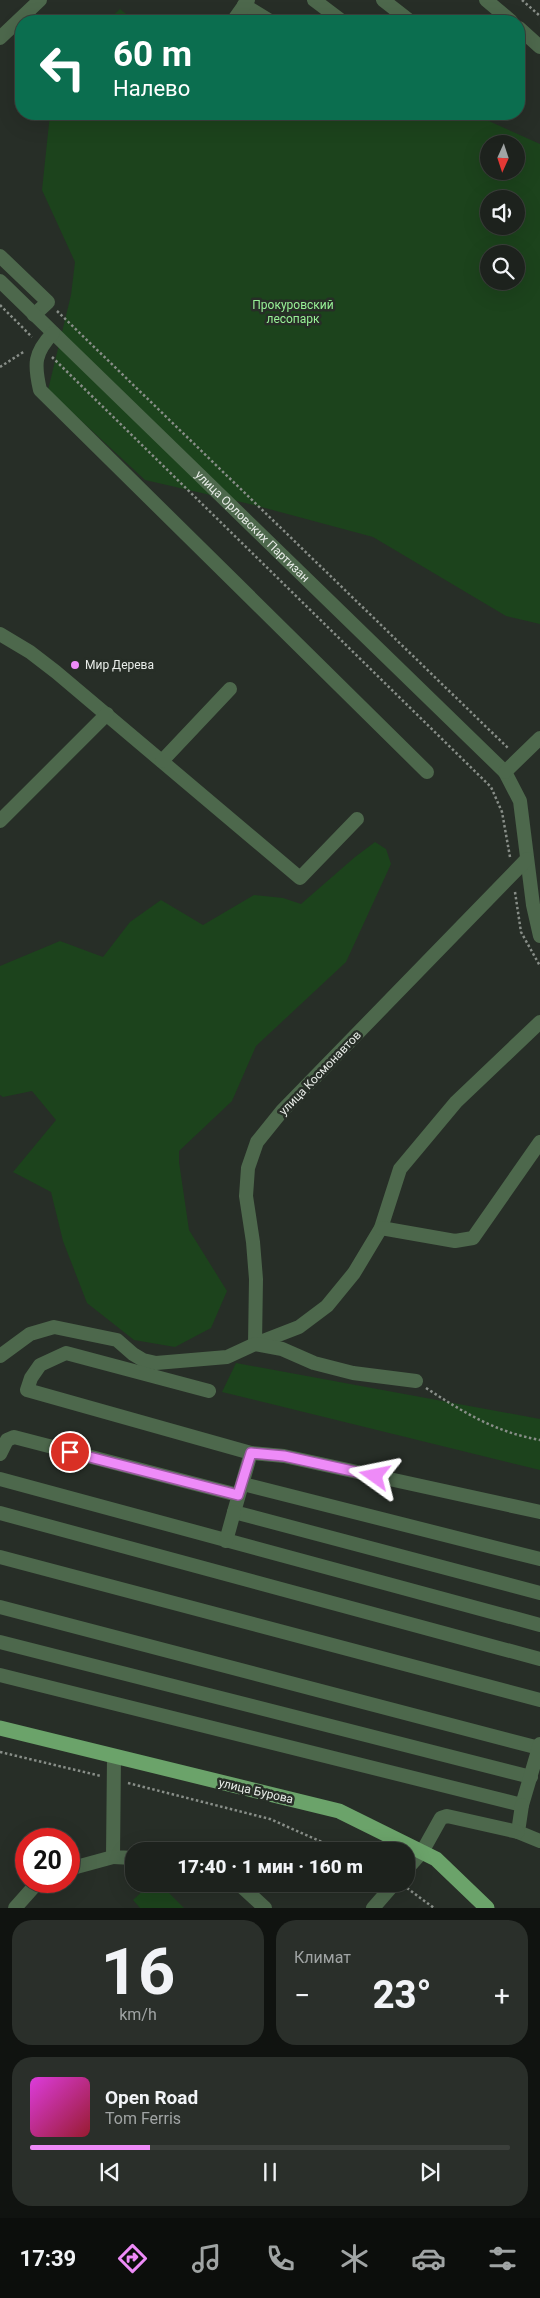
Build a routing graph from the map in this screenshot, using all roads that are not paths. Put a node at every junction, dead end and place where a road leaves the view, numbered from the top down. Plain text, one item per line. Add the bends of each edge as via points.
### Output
1 (40, 0) edge
2 (314, 0) edge
3 (383, 0) edge
4 (246, 2) edge
5 (492, 2) edge
6 (24, 15) edge
7 (237, 15) edge
8 (262, 15) edge
9 (334, 15) edge
10 (402, 15) edge
11 (504, 15) edge
12 (15, 24) edge
13 (525, 33) edge
14 (0, 38) edge
15 (540, 46) edge
16 (0, 256) edge
17 (0, 281) edge
18 (34, 315) junction
19 (53, 334) junction
20 (0, 634) edge
21 (230, 689) dead end
22 (107, 714) junction
23 (540, 738) edge
24 (162, 761) junction
25 (426, 772) dead end
26 (505, 772) junction
27 (357, 819) dead end
28 (0, 821) edge
29 (527, 859) junction
30 (540, 936) edge
31 (540, 1022) edge
32 (540, 1142) edge
33 (381, 1228) junction
34 (255, 1344) junction
35 (0, 1356) edge
36 (416, 1382) road end
37 (209, 1392) dead end
38 (251, 1453) junction
39 (0, 1454) edge
40 (0, 1479) edge
41 (241, 1490) junction
42 (234, 1512) junction
43 (540, 1512) edge
44 (0, 1513) edge
45 (226, 1541) junction
46 (0, 1557) edge
47 (540, 1559) edge
48 (540, 1593) edge
49 (0, 1607) edge
50 (540, 1625) edge
51 (0, 1642) edge
52 (540, 1659) edge
53 (0, 1675) edge
54 (540, 1700) edge
55 (0, 1728) edge
56 (539, 1746) edge
57 (114, 1757) junction
58 (530, 1777) junction
59 (522, 1805) junction
60 (518, 1832) junction
61 (540, 1841) edge
62 (422, 1852) junction
63 (113, 1857) junction
64 (125, 1858) edge
65 (415, 1860) edge
66 (80, 1866) edge
67 (248, 1892) edge
68 (387, 1892) edge
69 (28, 1893) edge
70 (15, 1908) edge
71 (266, 1908) edge
72 (373, 1908) edge
73 (487, 1908) edge

1 - 6 street
2 - 9 street
3 - 10 street
4 - 7 street
4 - 8 street
5 - 11 street
12 - 14 street
13 - 15 street
16 - 18 street via 48,302
17 - 18 street, улица Орловских Партизан
18 - 19 street, улица Орловских Партизан
19 - 25 street via 40,346 36,369 40,390
19 - 26 street, улица Орловских Партизан
20 - 22 street via 30,652
21 - 24 street
22 - 24 street
22 - 28 street
23 - 26 street
24 - 27 street via 300,878
26 - 29 street, улица Орловских Партизан via 520,801
29 - 30 street, улица Орловских Партизан
29 - 34 street, улица Космонавтов via 282,1111 257,1142 248,1168 246,1196 254,1251
31 - 33 street via 456,1102 400,1169
32 - 33 street via 473,1238 455,1241
33 - 34 street via 354,1273 327,1306 299,1327
34 - 35 street via 227,1356 156,1363 143,1360 117,1340 54,1327 30,1334
34 - 36 street via 282,1349 314,1363 353,1373
37 - 38 street via 66,1353 40,1365 27,1390
38 - 41 street
38 - 43 street via 284,1456
39 - 41 street via 7,1440 14,1437
40 - 45 street
41 - 42 street
41 - 47 street
42 - 45 street
42 - 48 street
44 - 52 street
45 - 50 street
46 - 54 street
49 - 56 street
51 - 58 street
53 - 59 street
55 - 57 main road, улица Бурова
56 - 58 street
57 - 62 main road, улица Бурова via 340,1811
57 - 63 street
58 - 59 street
59 - 60 street
60 - 61 street
60 - 62 street via 447,1816 440,1818
62 - 65 street
62 - 73 main road, улица Бурова via 436,1860
63 - 64 street
63 - 66 street
67 - 71 street
68 - 72 street
69 - 70 street

